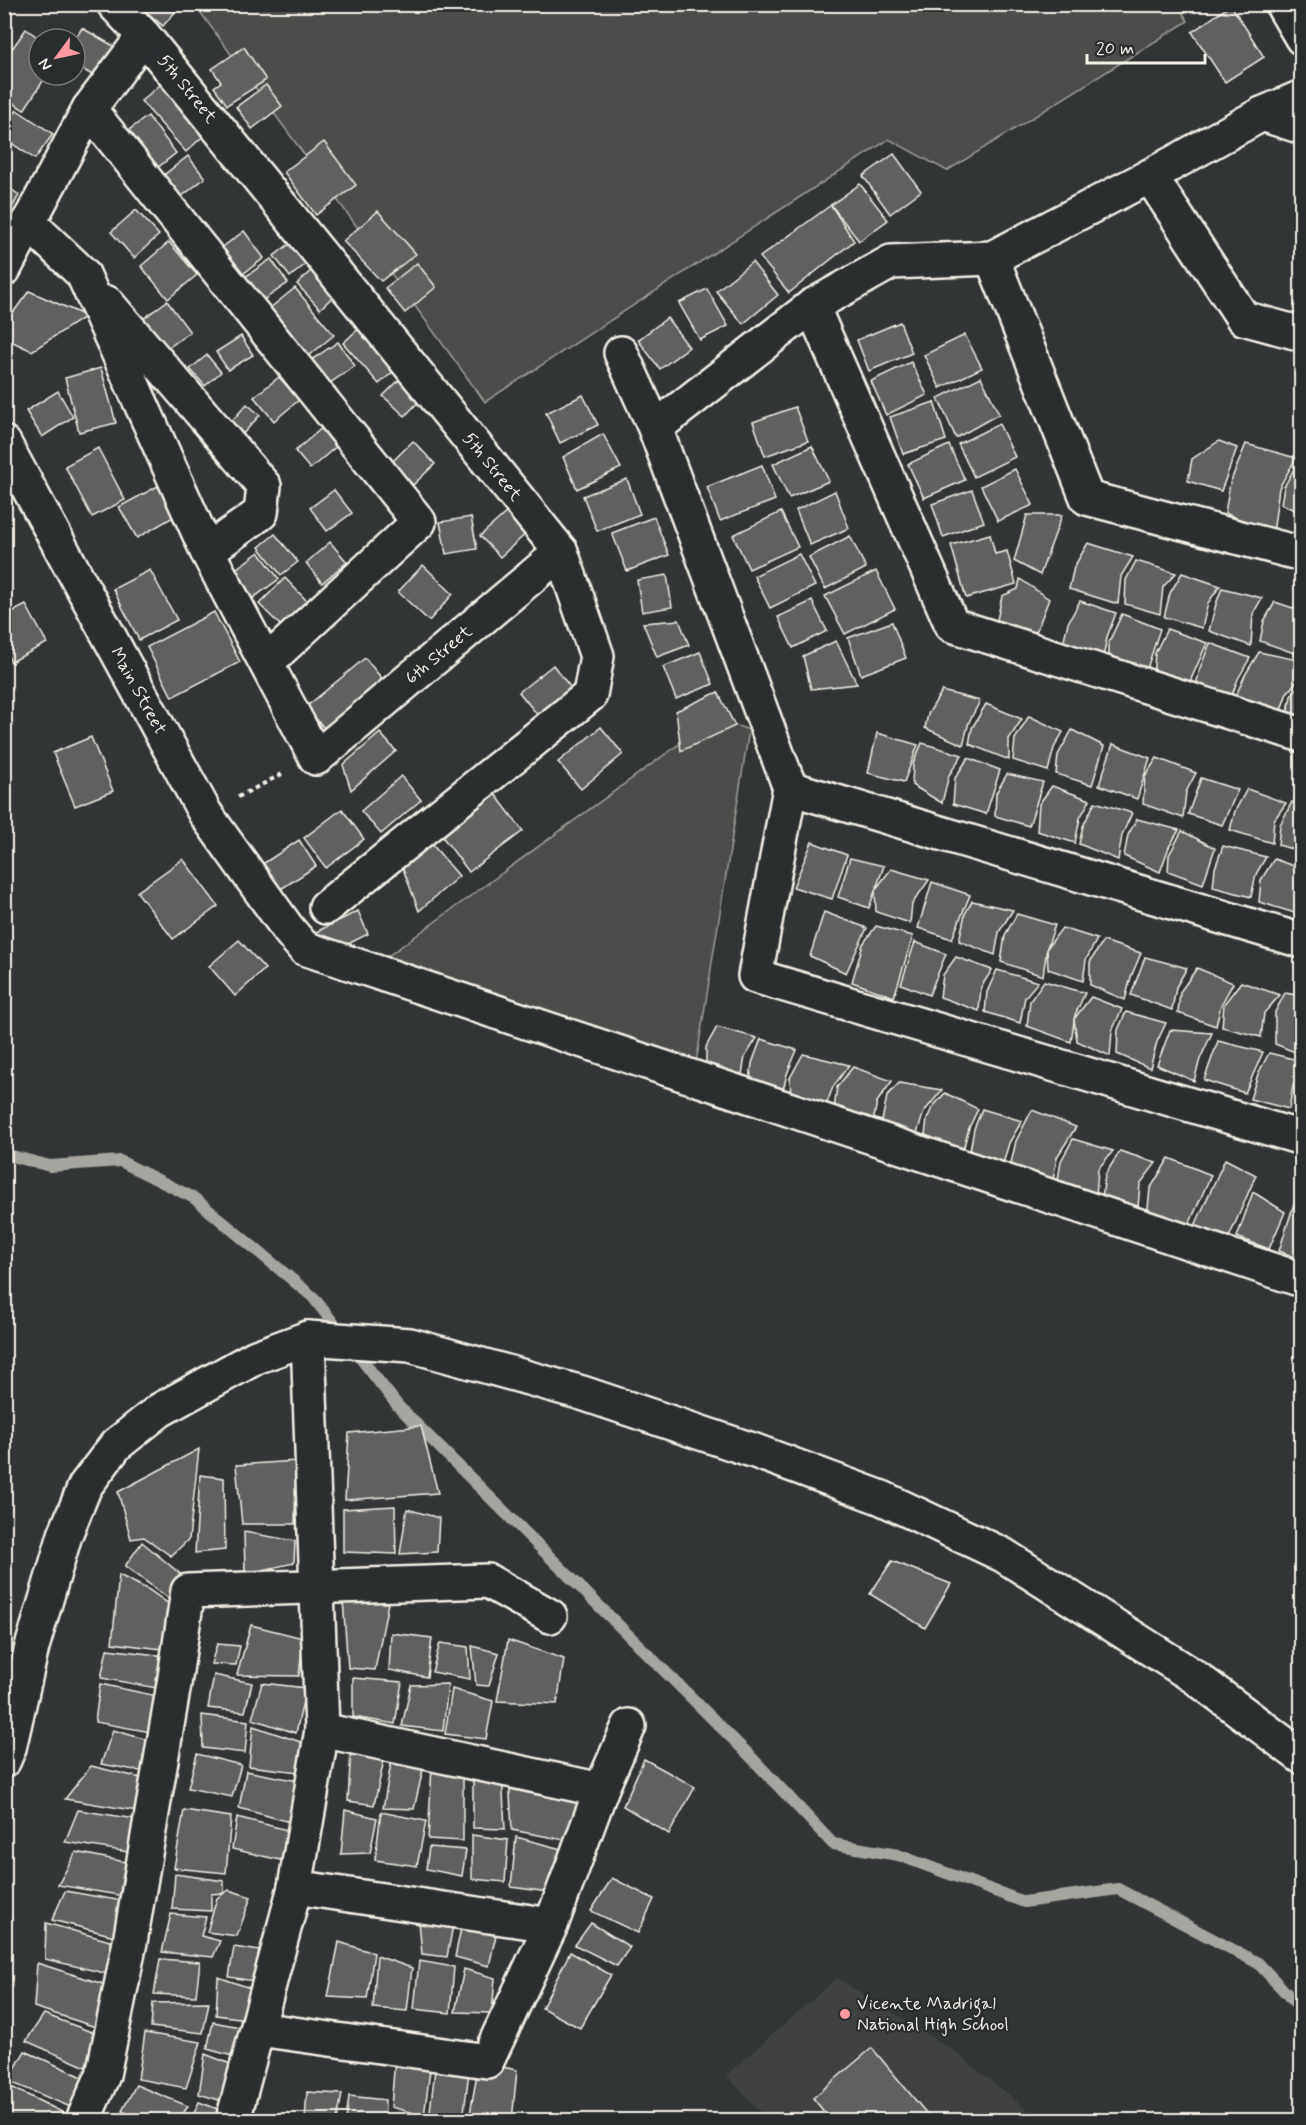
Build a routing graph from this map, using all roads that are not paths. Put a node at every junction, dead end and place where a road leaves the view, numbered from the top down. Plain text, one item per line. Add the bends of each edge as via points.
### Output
1 (114, 4) edge
2 (1282, 4) edge
3 (144, 36) junction
4 (1302, 38) edge
5 (1302, 97) edge
6 (89, 109) junction
7 (1262, 114) junction
8 (1302, 127) edge
9 (1150, 176) junction
10 (28, 222) junction
11 (992, 258) junction
12 (4, 269) edge
13 (83, 274) junction
14 (812, 306) junction
15 (1302, 334) edge
16 (621, 352) dead end
17 (655, 429) junction
18 (4, 443) edge
19 (207, 551) junction
20 (561, 552) junction
21 (1302, 554) edge
22 (267, 662) junction
23 (1302, 735) edge
24 (790, 788) junction
25 (326, 907) dead end
26 (1302, 941) edge
27 (1302, 1137) edge
28 (1302, 1280) edge
29 (318, 1339) junction
30 (317, 1588) junction
31 (550, 1616) dead end
32 (628, 1726) dead end
33 (322, 1730) junction
34 (1302, 1757) edge
35 (4, 1760) edge
36 (602, 1790) junction
37 (295, 1887) junction
38 (551, 1925) junction
39 (258, 2029) junction
40 (83, 2121) edge
41 (233, 2121) edge

1 - 3 street, 5th Street
2 - 4 street
3 - 6 street
3 - 20 street, 5th Street
5 - 7 street
6 - 10 street
6 - 22 street via 419,522
7 - 8 street
7 - 9 street
9 - 11 street
9 - 15 street via 1243,318
10 - 12 street
10 - 13 street
11 - 14 street via 891,262
11 - 21 street via 1087,498
13 - 19 street
13 - 19 street via 264,486 261,513
14 - 17 street
14 - 23 street via 952,625
16 - 17 street
17 - 24 street
18 - 28 street, Main Street via 205,813 304,948
19 - 22 street
20 - 22 street, 6th Street via 316,758
20 - 25 street, 5th Street via 597,656 590,695
24 - 26 street
24 - 27 street via 755,976
29 - 30 street
29 - 34 street via 410,1344 582,1393 882,1498 1003,1555 1195,1677
29 - 35 street via 256,1358 160,1410 116,1445 85,1486 65,1535 35,1636
30 - 31 street via 488,1581
30 - 33 street
30 - 40 street via 188,1591 130,1942 102,2075
32 - 36 street
33 - 36 street
33 - 37 street
36 - 38 street
37 - 38 street
37 - 39 street
38 - 39 street via 488,2061
39 - 41 street

